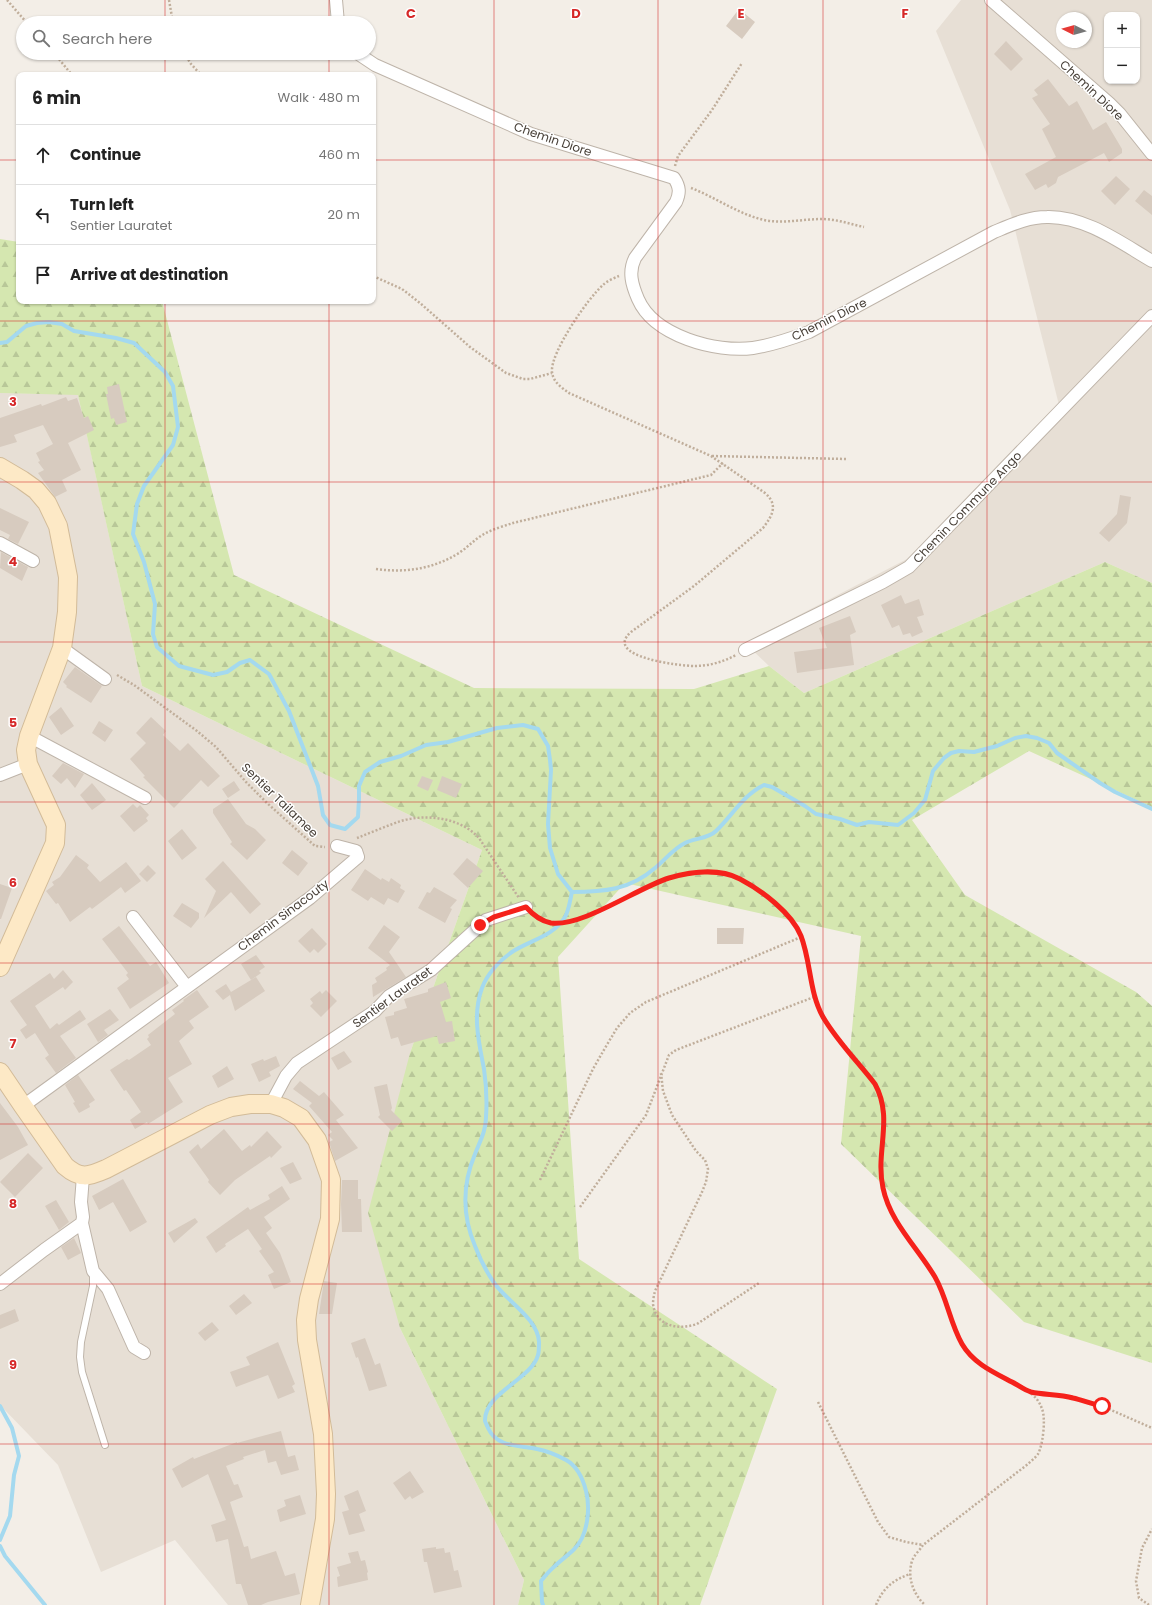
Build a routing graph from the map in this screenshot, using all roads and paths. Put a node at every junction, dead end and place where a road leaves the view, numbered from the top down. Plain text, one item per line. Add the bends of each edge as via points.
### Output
1 (7, 0) edge
2 (169, 0) edge
3 (336, 0) edge
4 (991, 0) edge
5 (21, 16) edge
6 (172, 16) edge
7 (337, 16) edge
8 (60, 60) edge
9 (188, 60) edge
10 (368, 60) edge
11 (742, 63) dead end
12 (70, 72) edge
13 (198, 72) edge
14 (1152, 154) edge
15 (676, 181) junction
16 (864, 227) dead end
17 (1152, 261) edge
18 (631, 272) junction
19 (376, 277) edge
20 (1152, 316) edge
21 (552, 373) junction
22 (711, 456) junction
23 (846, 459) dead end
24 (723, 463) junction
25 (0, 467) edge
26 (0, 543) edge
27 (33, 561) dead end
28 (376, 569) dead end
29 (62, 648) junction
30 (745, 650) joint
31 (109, 676) joint
32 (29, 736) junction
33 (28, 764) junction
34 (0, 775) edge
35 (145, 798) dead end
36 (337, 846) junction
37 (526, 907) junction
38 (133, 917) dead end
39 (801, 937) junction
40 (0, 967) edge
41 (187, 987) junction
42 (814, 997) junction
43 (0, 1072) edge
44 (662, 1073) junction
45 (271, 1104) junction
46 (23, 1106) junction
47 (83, 1176) junction
48 (540, 1180) dead end
49 (580, 1207) dead end
50 (82, 1223) junction
51 (93, 1271) junction
52 (0, 1284) edge
53 (759, 1284) dead end
54 (144, 1353) dead end
55 (1030, 1392) junction
56 (818, 1402) dead end
57 (1152, 1428) edge
58 (105, 1445) dead end
59 (1152, 1529) edge
60 (923, 1545) junction
61 (910, 1574) junction
62 (310, 1605) edge
63 (876, 1605) edge
64 (924, 1605) edge
65 (1149, 1605) edge

1 - 5 path
2 - 6 path
3 - 7 street
4 - 14 street, Chemin Diore via 1109,103
8 - 12 path
9 - 13 path
10 - 15 street, Chemin Diore via 532,134
11 - 15 path via 678,156 675,164
15 - 16 path via 764,220 821,219
15 - 18 street via 679,194 676,202 635,258
17 - 18 street, Chemin Diore via 1099,231 1074,221 1047,217 1021,221 994,232 809,332 777,344 752,348 727,348 700,342 662,327 650,317 640,303 633,288
18 - 21 path via 604,283 593,294 578,314 555,357
19 - 21 path via 402,289 470,347 506,373 530,379
20 - 30 street, Chemin Commune Ango via 909,567
21 - 22 path via 558,385 569,393
22 - 23 path
22 - 24 path
24 - 28 path via 711,474 513,523 484,534 461,552 424,568 401,572
24 - 30 path via 770,498 773,505 770,518 763,528 694,586 627,635 625,644 632,652 642,657 694,666 718,663
25 - 29 street via 36,490 47,503 58,526 68,577
26 - 27 street
29 - 31 street
29 - 32 street
31 - 36 path, Sentier Tailamee via 134,685 197,731 216,747 261,797 315,846
32 - 33 street via 26,750
32 - 35 street
33 - 34 street
33 - 40 street via 56,825 55,843
36 - 37 path, Sentier Tailamee via 398,822 423,818 452,821 472,830 479,838
36 - 41 street, Chemin Sinacouty via 356,851 358,857 310,898
37 - 39 path, Sentier Tailamee via 539,919 551,923 575,921 668,878 704,872 722,873 739,879 772,900 790,917
37 - 45 street, Sentier Lauratet via 486,920 431,970 389,996 375,1011 297,1063 286,1076
38 - 41 street
39 - 42 path, Sentier Tailamee
39 - 48 path via 646,1002 630,1013 617,1028 593,1069
41 - 46 street, Chemin Sinacouty
42 - 44 path via 676,1050 669,1055
42 - 55 path, Sentier Tailamee via 826,1022 879,1092 885,1118 881,1173 887,1202 936,1278 962,1344 972,1358 987,1369
43 - 46 street
44 - 49 path via 646,1115
44 - 53 path via 664,1091 672,1115 705,1160 708,1169 702,1192 655,1291 653,1303 658,1316 668,1325 689,1327
45 - 47 street via 231,1107 210,1115 106,1170
45 - 62 street via 301,1118 317,1140 331,1180 330,1219 308,1299 306,1320 323,1434 326,1494 325,1519
46 - 47 street via 65,1166
47 - 50 street
50 - 51 street
50 - 52 street
51 - 54 street via 108,1289 134,1347
51 - 58 lane via 93,1286 80,1358
55 - 57 path via 1072,1397 1102,1406
55 - 60 path via 1043,1410 1043,1432 1039,1452 1028,1464
56 - 60 path via 878,1522 889,1537
59 - 65 path via 1142,1548 1136,1582 1139,1598
60 - 61 path via 912,1560
61 - 63 path via 888,1585
61 - 64 path via 913,1589

